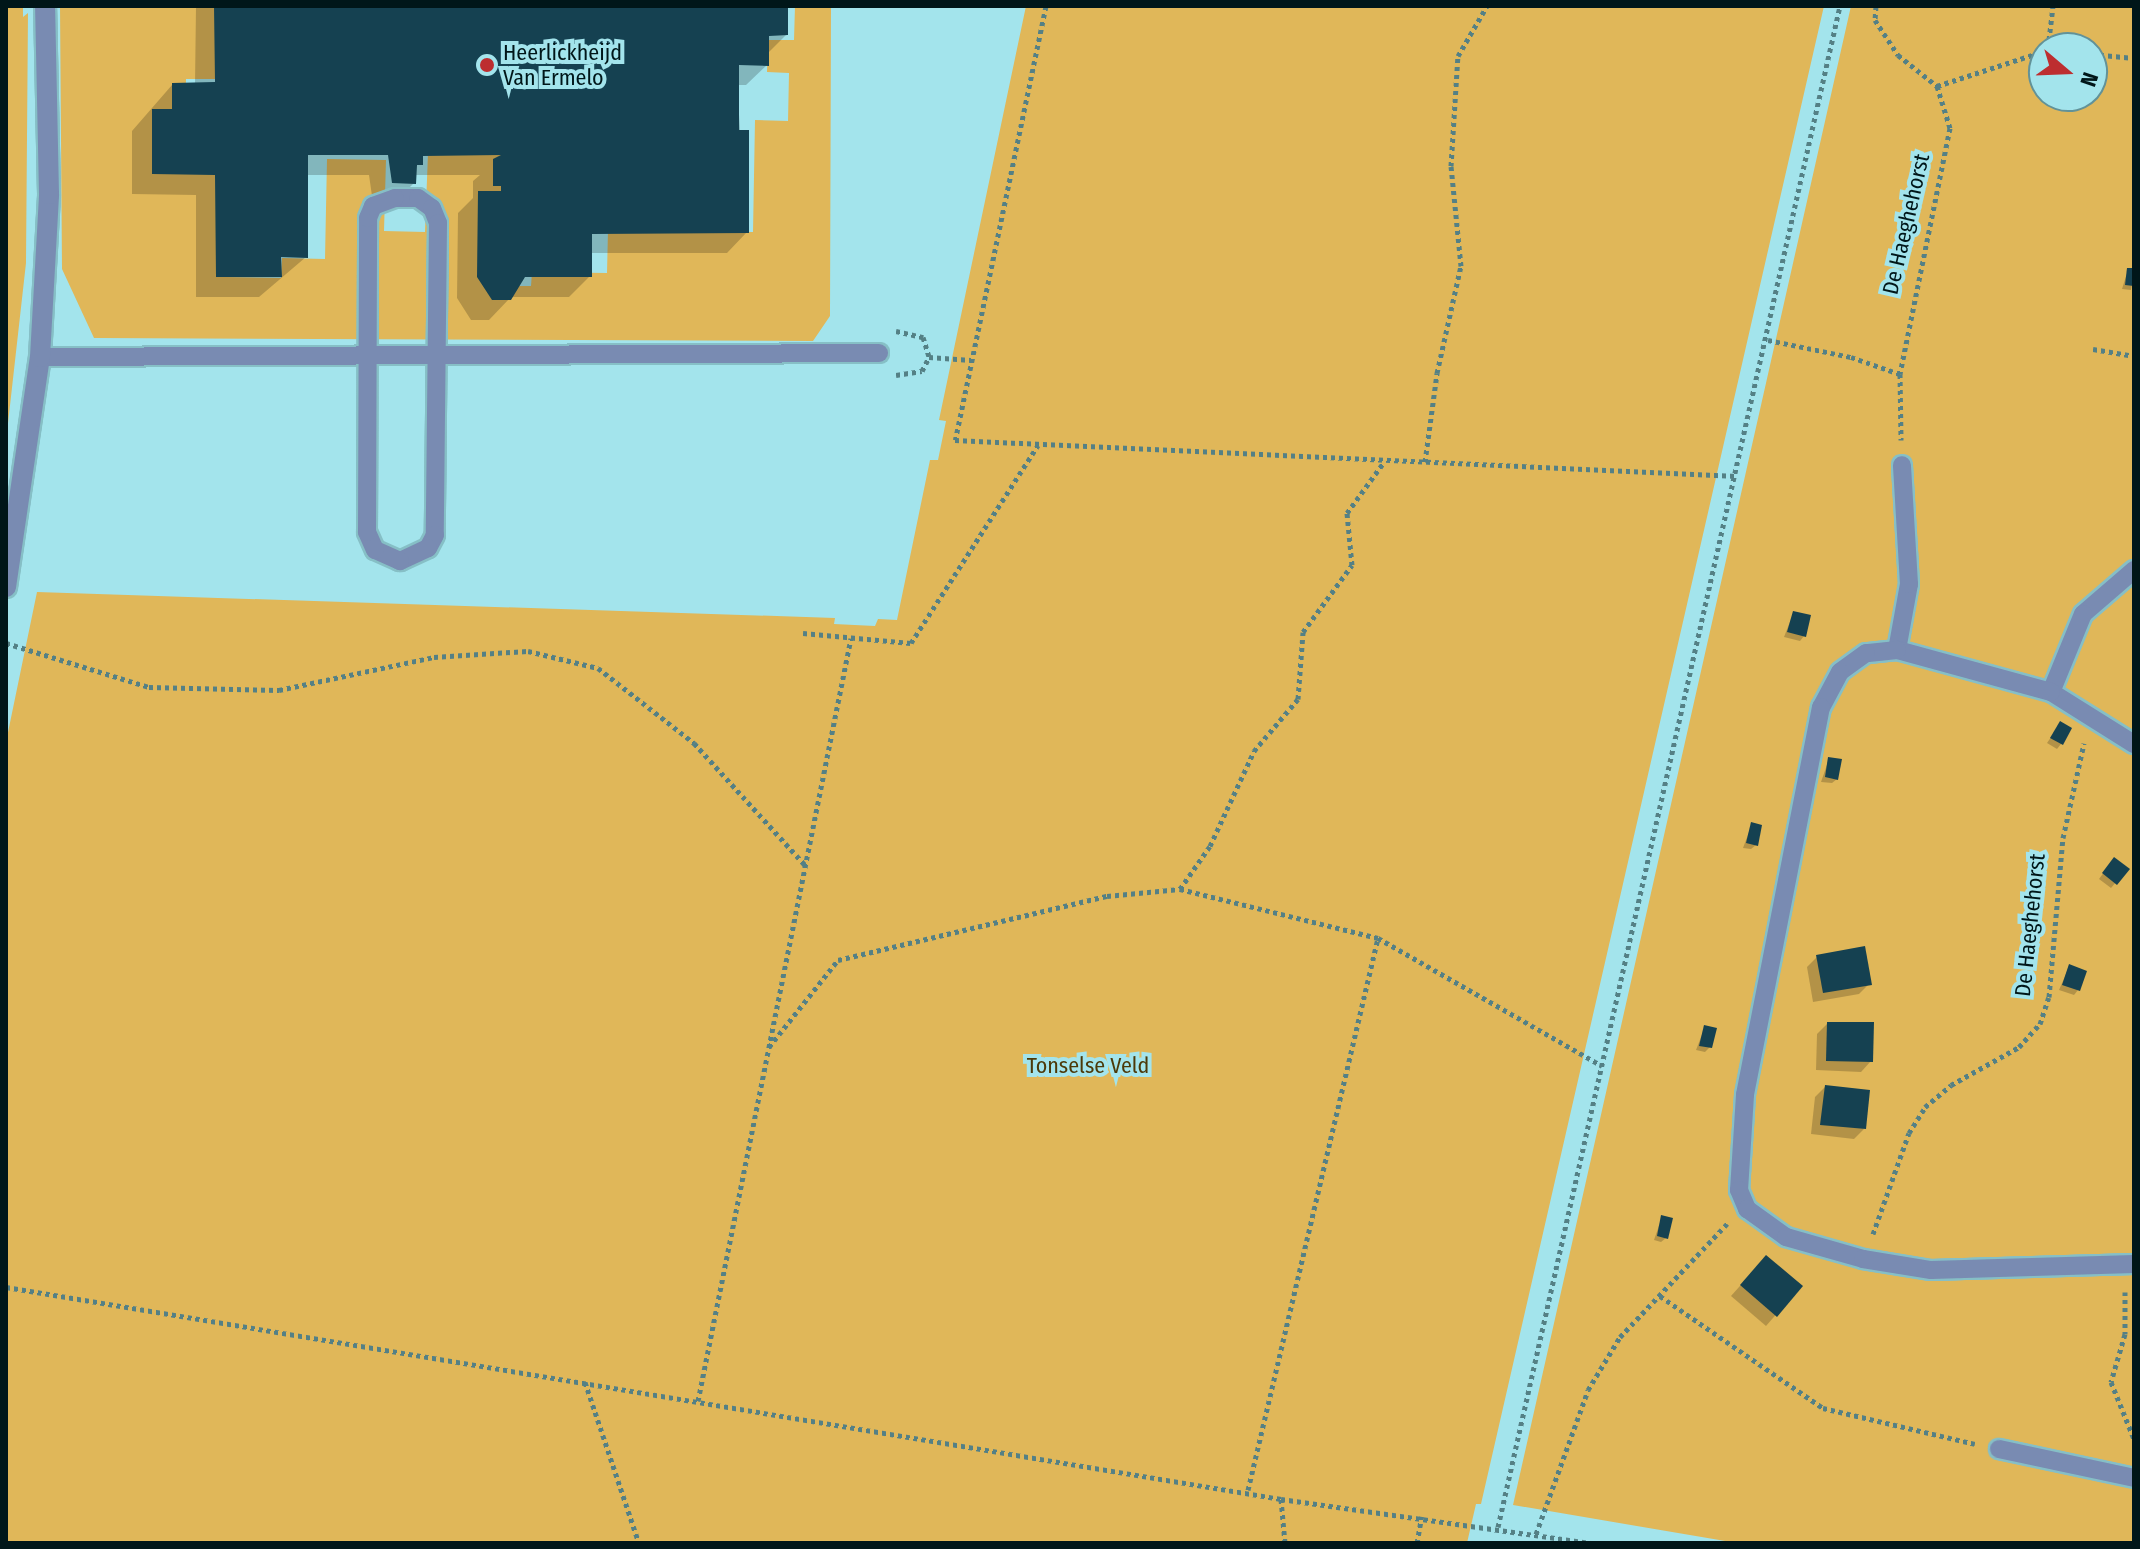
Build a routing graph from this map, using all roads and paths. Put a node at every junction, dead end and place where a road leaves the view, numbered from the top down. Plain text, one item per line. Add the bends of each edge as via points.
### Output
1 (45, 6) edge
2 (1046, 6) edge
3 (1487, 6) edge
4 (1840, 6) edge
5 (1876, 6) edge
6 (2053, 6) edge
7 (2049, 32) edge
8 (2028, 56) edge
9 (2108, 56) edge
10 (2134, 58) edge
11 (1937, 86) junction
12 (893, 331) dead end
13 (1768, 340) junction
14 (2093, 349) dead end
15 (879, 353) dead end
16 (366, 355) junction
17 (436, 355) junction
18 (2134, 356) edge
19 (40, 357) junction
20 (929, 357) junction
21 (971, 360) junction
22 (1900, 374) junction
23 (893, 375) dead end
24 (1039, 444) junction
25 (1385, 461) junction
26 (1425, 462) junction
27 (1902, 465) joint
28 (1737, 476) junction
29 (2134, 570) edge
30 (6, 587) edge
31 (803, 633) dead end
32 (851, 638) junction
33 (6, 643) edge
34 (1897, 650) junction
35 (2051, 692) junction
36 (2090, 718) junction
37 (2134, 744) edge
38 (805, 865) junction
39 (1180, 889) junction
40 (1378, 938) junction
41 (769, 1047) junction
42 (1602, 1066) junction
43 (1747, 1209) junction
44 (1863, 1259) junction
45 (2129, 1264) edge
46 (6, 1287) edge
47 (1659, 1296) junction
48 (585, 1382) junction
49 (698, 1401) junction
50 (2134, 1439) edge
51 (1999, 1449) joint
52 (2134, 1478) edge
53 (1248, 1490) junction
54 (1281, 1499) junction
55 (1422, 1516) junction
56 (1498, 1527) junction
57 (1536, 1534) junction
58 (1552, 1540) edge
59 (639, 1543) edge
60 (1285, 1543) edge
61 (1417, 1543) edge
62 (1592, 1543) edge

1 - 19 street via 49,194
2 - 21 path
3 - 26 path via 1458,56 1451,166 1461,266 1437,373
4 - 13 path
5 - 11 path via 1875,20 1898,55
6 - 7 path
8 - 11 path
9 - 10 path
11 - 22 path, De Haeghehorst via 1950,128
12 - 20 path via 923,337
13 - 22 path via 1851,357
13 - 28 path
14 - 18 path
15 - 17 lane
16 - 17 lane
16 - 17 lane via 368,218 373,206 395,198 418,198 432,208 438,223
16 - 17 lane via 367,532 375,550 400,561 428,548 435,535
16 - 19 lane
19 - 30 street
20 - 21 path
20 - 23 path via 916,374
21 - 24 path via 955,440
22 - 27 path, De Haeghehorst
24 - 25 path
24 - 32 path via 911,643
25 - 26 path
25 - 39 path via 1347,513 1352,565 1303,632 1298,699 1254,751 1210,846
26 - 28 path
27 - 34 lane via 1909,584
28 - 42 path
29 - 35 lane via 2083,614
31 - 32 path
32 - 38 path
33 - 38 path via 149,687 279,690 434,657 528,651 598,668 694,743
34 - 35 lane
34 - 43 lane via 1866,653 1840,672 1821,707 1745,1095 1737,1168
35 - 36 lane
36 - 37 lane
36 - 44 path, De Haeghehorst via 2063,838 2049,997 2040,1024 2019,1047 1951,1085 1925,1107 1909,1133
38 - 41 path
39 - 40 path
39 - 41 path via 1107,896 838,960
40 - 42 path
40 - 53 path
41 - 49 path
42 - 56 path
43 - 44 lane via 1786,1237
43 - 47 path via 1715,1233
44 - 45 lane via 1931,1270
45 - 50 path via 2125,1334 2111,1382
46 - 48 path
47 - 51 path via 1823,1408
47 - 57 path via 1620,1337 1588,1390
48 - 49 path
48 - 59 path
49 - 53 path
51 - 52 lane
53 - 54 path
54 - 55 path
54 - 60 path
55 - 56 path
55 - 61 path
56 - 57 path
57 - 58 path
58 - 62 path

